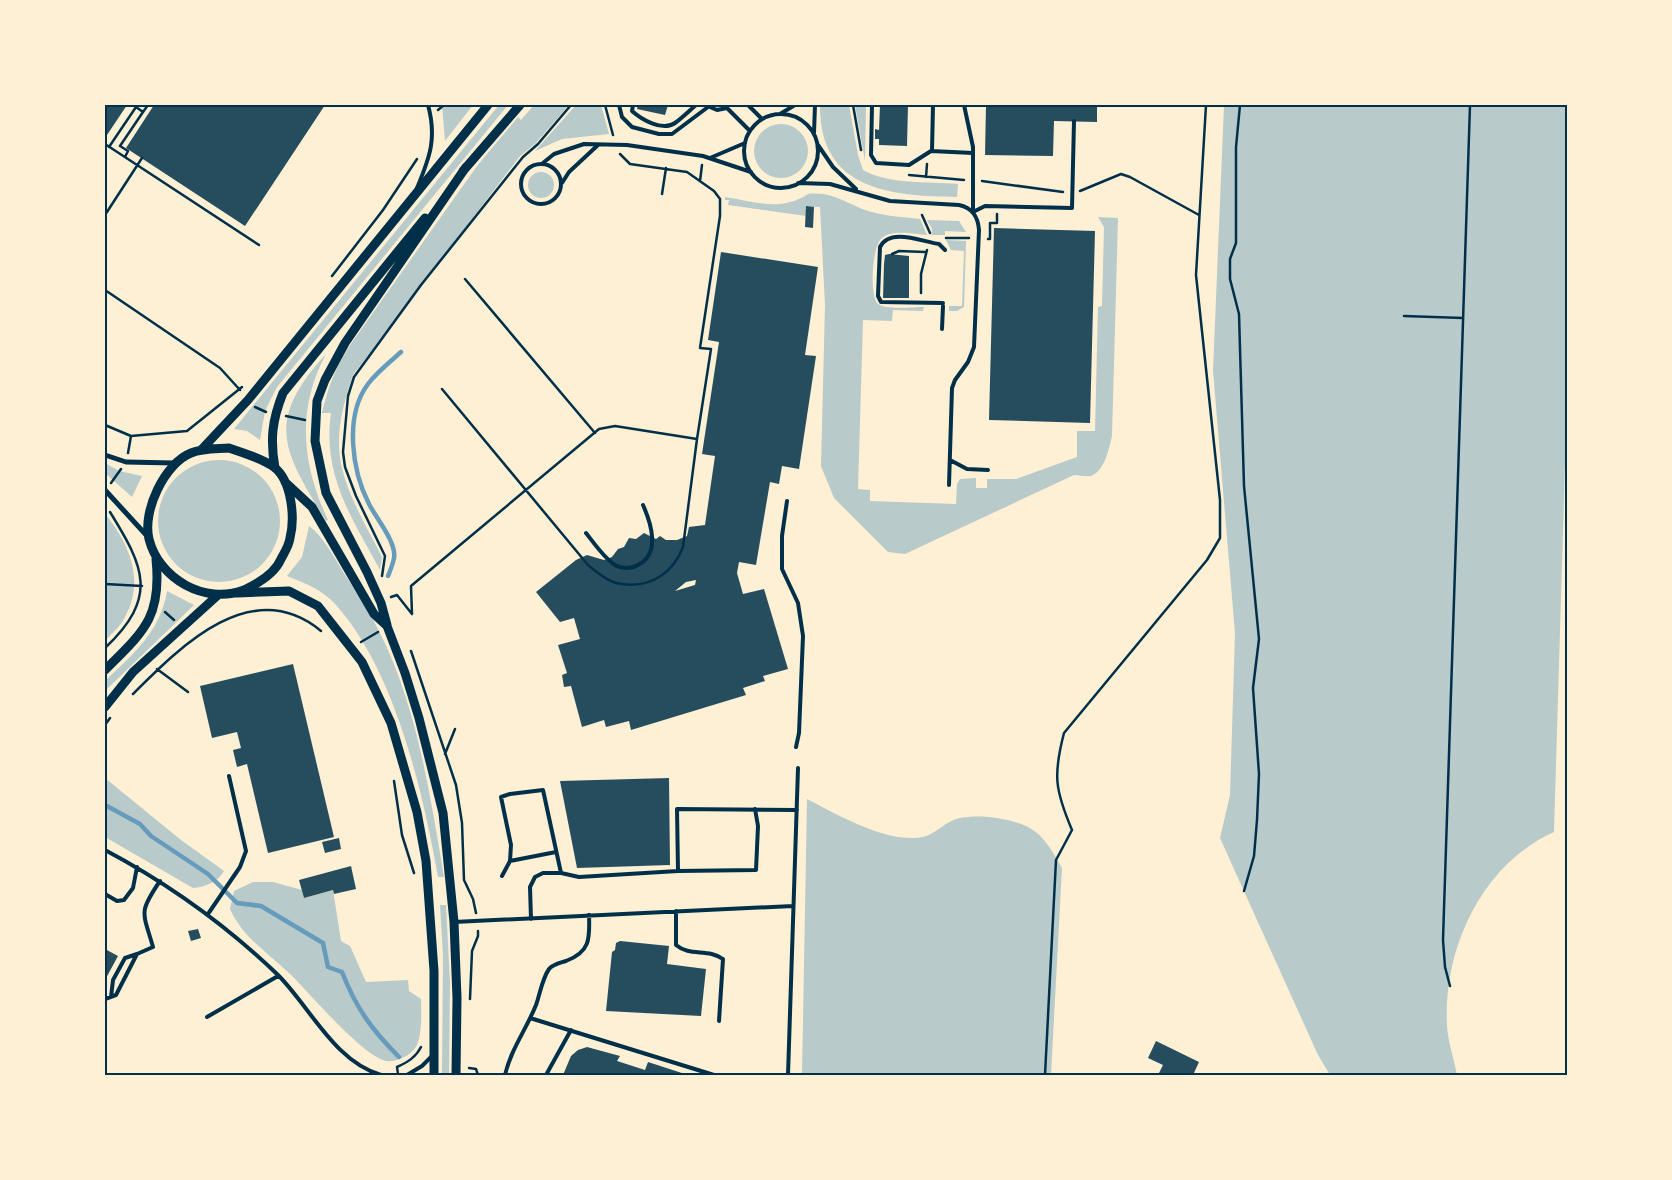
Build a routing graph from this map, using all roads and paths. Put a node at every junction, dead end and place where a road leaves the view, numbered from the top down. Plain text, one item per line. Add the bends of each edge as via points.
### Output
1 (148, 105) edge
2 (428, 105) edge
3 (444, 105) edge
4 (488, 105) edge
5 (520, 105) edge
6 (572, 105) edge
7 (605, 105) edge
8 (619, 105) edge
9 (633, 105) edge
10 (696, 105) edge
11 (748, 105) edge
12 (795, 105) edge
13 (815, 105) edge
14 (853, 105) edge
15 (872, 105) edge
16 (933, 105) edge
17 (964, 105) edge
18 (1206, 105) edge
19 (1240, 105) edge
20 (1470, 105) edge
21 (707, 106) edge
22 (143, 112) junction
23 (430, 113) junction
24 (780, 114) junction
25 (762, 119) junction
26 (1074, 122) dead end
27 (750, 131) junction
28 (814, 134) junction
29 (745, 143) junction
30 (817, 143) junction
31 (105, 144) edge
32 (598, 145) junction
33 (615, 145) junction
34 (110, 147) junction
35 (932, 152) junction
36 (974, 153) junction
37 (421, 154) dead end
38 (862, 156) dead end
39 (125, 157) junction
40 (142, 158) dead end
41 (710, 158) junction
42 (543, 163) junction
43 (137, 165) junction
44 (466, 167) junction
45 (666, 168) junction
46 (751, 172) junction
47 (908, 175) dead end
48 (974, 180) junction
49 (562, 183) junction
50 (798, 183) junction
51 (857, 190) junction
52 (415, 192) junction
53 (662, 194) dead end
54 (1072, 194) junction
55 (973, 212) junction
56 (997, 214) dead end
57 (105, 215) edge
58 (922, 215) dead end
59 (1200, 215) junction
60 (990, 223) junction
61 (994, 228) dead end
62 (930, 238) dead end
63 (939, 238) dead end
64 (968, 238) dead end
65 (984, 239) dead end
66 (259, 245) dead end
67 (929, 247) dead end
68 (945, 250) dead end
69 (927, 252) junction
70 (892, 254) dead end
71 (466, 279) dead end
72 (329, 280) dead end
73 (105, 290) edge
74 (928, 293) dead end
75 (1404, 316) dead end
76 (1463, 318) junction
77 (942, 329) dead end
78 (248, 382) dead end
79 (237, 386) dead end
80 (442, 389) dead end
81 (105, 425) edge
82 (595, 433) junction
83 (697, 439) junction
84 (202, 449) junction
85 (105, 455) edge
86 (950, 460) junction
87 (174, 463) junction
88 (275, 468) junction
89 (988, 470) dead end
90 (285, 482) junction
91 (949, 486) dead end
92 (105, 490) edge
93 (526, 490) junction
94 (787, 501) dead end
95 (105, 504) edge
96 (643, 505) dead end
97 (586, 533) dead end
98 (148, 538) junction
99 (156, 556) junction
100 (105, 584) edge
101 (384, 584) dead end
102 (142, 586) junction
103 (387, 590) dead end
104 (237, 593) junction
105 (218, 595) junction
106 (389, 597) junction
107 (392, 605) dead end
108 (388, 626) junction
109 (328, 636) dead end
110 (409, 646) dead end
111 (351, 647) junction
112 (105, 648) edge
113 (146, 661) junction
114 (105, 670) edge
115 (157, 670) junction
116 (188, 692) dead end
117 (131, 695) dead end
118 (105, 707) edge
119 (115, 713) dead end
120 (105, 725) edge
121 (455, 729) dead end
122 (796, 747) dead end
123 (445, 756) junction
124 (798, 768) dead end
125 (229, 776) dead end
126 (394, 778) dead end
127 (756, 809) junction
128 (796, 810) junction
129 (105, 850) edge
130 (556, 852) junction
131 (510, 861) junction
132 (137, 867) junction
133 (678, 871) junction
134 (561, 873) junction
135 (414, 874) dead end
136 (502, 876) dead end
137 (160, 881) junction
138 (1244, 890) dead end
139 (105, 894) edge
140 (793, 906) junction
141 (676, 911) junction
142 (208, 914) junction
143 (589, 915) junction
144 (531, 919) junction
145 (478, 921) junction
146 (454, 922) junction
147 (137, 954) junction
148 (278, 976) junction
149 (1450, 986) dead end
150 (111, 997) junction
151 (105, 999) edge
152 (470, 1002) dead end
153 (206, 1017) dead end
154 (530, 1018) junction
155 (718, 1021) dead end
156 (571, 1030) junction
157 (424, 1041) dead end
158 (434, 1054) junction
159 (469, 1058) dead end
160 (469, 1068) junction
161 (381, 1075) edge
162 (398, 1075) edge
163 (407, 1075) edge
164 (434, 1075) edge
165 (456, 1075) edge
166 (469, 1075) edge
167 (478, 1075) edge
168 (505, 1075) edge
169 (546, 1075) edge
170 (714, 1075) edge
171 (788, 1075) edge
172 (1045, 1075) edge

1 - 22 path
2 - 23 lane
3 - 23 path
4 - 52 street
5 - 44 street
6 - 101 path via 523,157 421,284 354,377 348,396 343,452 345,467 385,556
7 - 33 path
8 - 21 lane via 622,117 632,127 659,134 672,134
9 - 10 lane via 632,111 646,122 673,125
11 - 25 lane
12 - 24 lane
13 - 28 lane
14 - 38 path
15 - 35 lane via 871,151 874,162 909,165
16 - 35 lane
17 - 36 lane
18 - 59 path
19 - 138 path via 1236,147 1236,244 1230,259 1230,279 1239,314 1244,486 1259,639 1253,688 1259,774 1258,820 1254,856
20 - 76 path
21 - 27 lane via 716,110 727,108
22 - 34 path via 136,107
22 - 39 path via 120,146 128,151
23 - 52 lane via 433,141 430,159
24 - 25 lane
24 - 28 lane via 799,118
25 - 27 lane
26 - 54 lane
27 - 29 lane
28 - 30 lane
29 - 41 lane
29 - 46 lane via 744,153
30 - 50 lane via 815,164
30 - 51 lane via 833,167
31 - 34 path
32 - 33 lane
32 - 42 lane via 576,146 554,154
32 - 49 lane
33 - 41 lane
33 - 45 path via 622,158 630,164
34 - 39 path
35 - 36 lane
36 - 48 lane
37 - 72 path
39 - 43 path
40 - 43 path
41 - 46 lane
42 - 49 lane via 558,172
42 - 49 lane via 532,166 523,174 521,186 526,198 537,204 550,203 560,194
43 - 57 path
43 - 66 path
44 - 88 street via 283,394 273,419
44 - 108 street via 344,343 318,401 315,441 326,493 370,579
45 - 53 path
45 - 83 path via 687,172 720,199 700,348 711,349
46 - 50 lane via 770,186 781,188
47 - 48 path
48 - 54 path
48 - 55 lane
50 - 51 lane via 822,182
51 - 55 lane via 890,201 959,205
52 - 84 street via 248,400
54 - 55 lane via 1072,208 985,206
54 - 59 path via 1121,174
55 - 86 lane via 979,230 975,341 968,362 953,383
56 - 60 path via 997,223
58 - 62 path
59 - 172 path via 1196,275 1220,500 1220,538 1202,567 1064,733 1057,762 1057,791 1072,830 1056,860
60 - 61 path
60 - 65 path via 990,239
63 - 64 path
67 - 69 path
68 - 77 lane via 939,244 915,238 884,240 880,247 878,296 881,302 943,304
69 - 70 path via 899,251
69 - 74 path via 920,293
71 - 82 path
73 - 79 path via 215,364
75 - 76 path
76 - 149 path via 1443,940
78 - 81 path via 188,431 131,436
80 - 93 path
82 - 83 path via 615,426
82 - 93 path
83 - 93 path via 683,547 677,563 660,577 645,583 621,584 604,578 588,565
84 - 87 street
84 - 88 street via 229,448
85 - 87 street via 126,462
86 - 89 lane via 967,469
86 - 91 lane
87 - 98 street via 159,485 150,512
88 - 90 street
90 - 104 street via 290,503 290,541 279,564 255,585
90 - 108 street via 312,507 374,614
92 - 98 street
93 - 106 path via 411,586 412,614 397,595
94 - 122 lane via 782,569 798,604 803,636
95 - 102 path via 138,560
96 - 97 lane via 652,530 652,547 643,563 624,568 615,565
98 - 99 street
99 - 105 street via 169,575 193,590
99 - 114 street via 159,584 156,606 148,624
100 - 102 path
102 - 112 path via 123,631
103 - 106 path
104 - 105 street
104 - 111 street via 289,591 303,597 318,606
105 - 113 street
106 - 107 path
108 - 111 path
108 - 146 street via 419,718 443,813
109 - 115 path via 300,617 286,612 248,612 196,636
110 - 123 path
111 - 158 street via 362,662 391,723 417,812 430,903
113 - 115 path
113 - 118 street
115 - 116 path
115 - 117 path
119 - 120 path
121 - 123 path
123 - 145 path via 460,806 464,880
124 - 128 lane
125 - 142 lane via 246,851 240,867
126 - 135 path via 402,835
127 - 128 lane
127 - 133 lane via 756,870
127 - 133 lane via 677,809
128 - 140 lane
129 - 132 lane
130 - 131 lane
130 - 131 lane via 543,790 504,795 500,800 510,836
130 - 134 lane
131 - 136 lane
132 - 137 lane
132 - 139 lane via 133,888 124,900 117,901
133 - 134 lane via 578,878
134 - 144 lane via 543,873 535,878 530,887
137 - 142 lane
137 - 147 lane via 144,906 143,918 153,947
140 - 141 lane
140 - 171 lane
141 - 143 lane
141 - 155 lane via 676,945 684,952 714,953 723,959
142 - 148 lane
143 - 144 lane
143 - 154 lane via 590,935 584,950 578,956 551,967
144 - 145 lane
145 - 146 lane
145 - 152 path via 478,936 472,951
146 - 165 street
147 - 150 lane via 116,995
147 - 150 lane via 125,958 113,980
148 - 153 lane
148 - 161 lane via 338,1046 364,1068
150 - 151 lane
154 - 156 lane
154 - 168 lane via 510,1055
156 - 169 lane
156 - 170 lane
157 - 162 path via 418,1053 397,1066
158 - 163 lane
158 - 164 street
159 - 160 path
160 - 166 path
160 - 167 path via 476,1069

